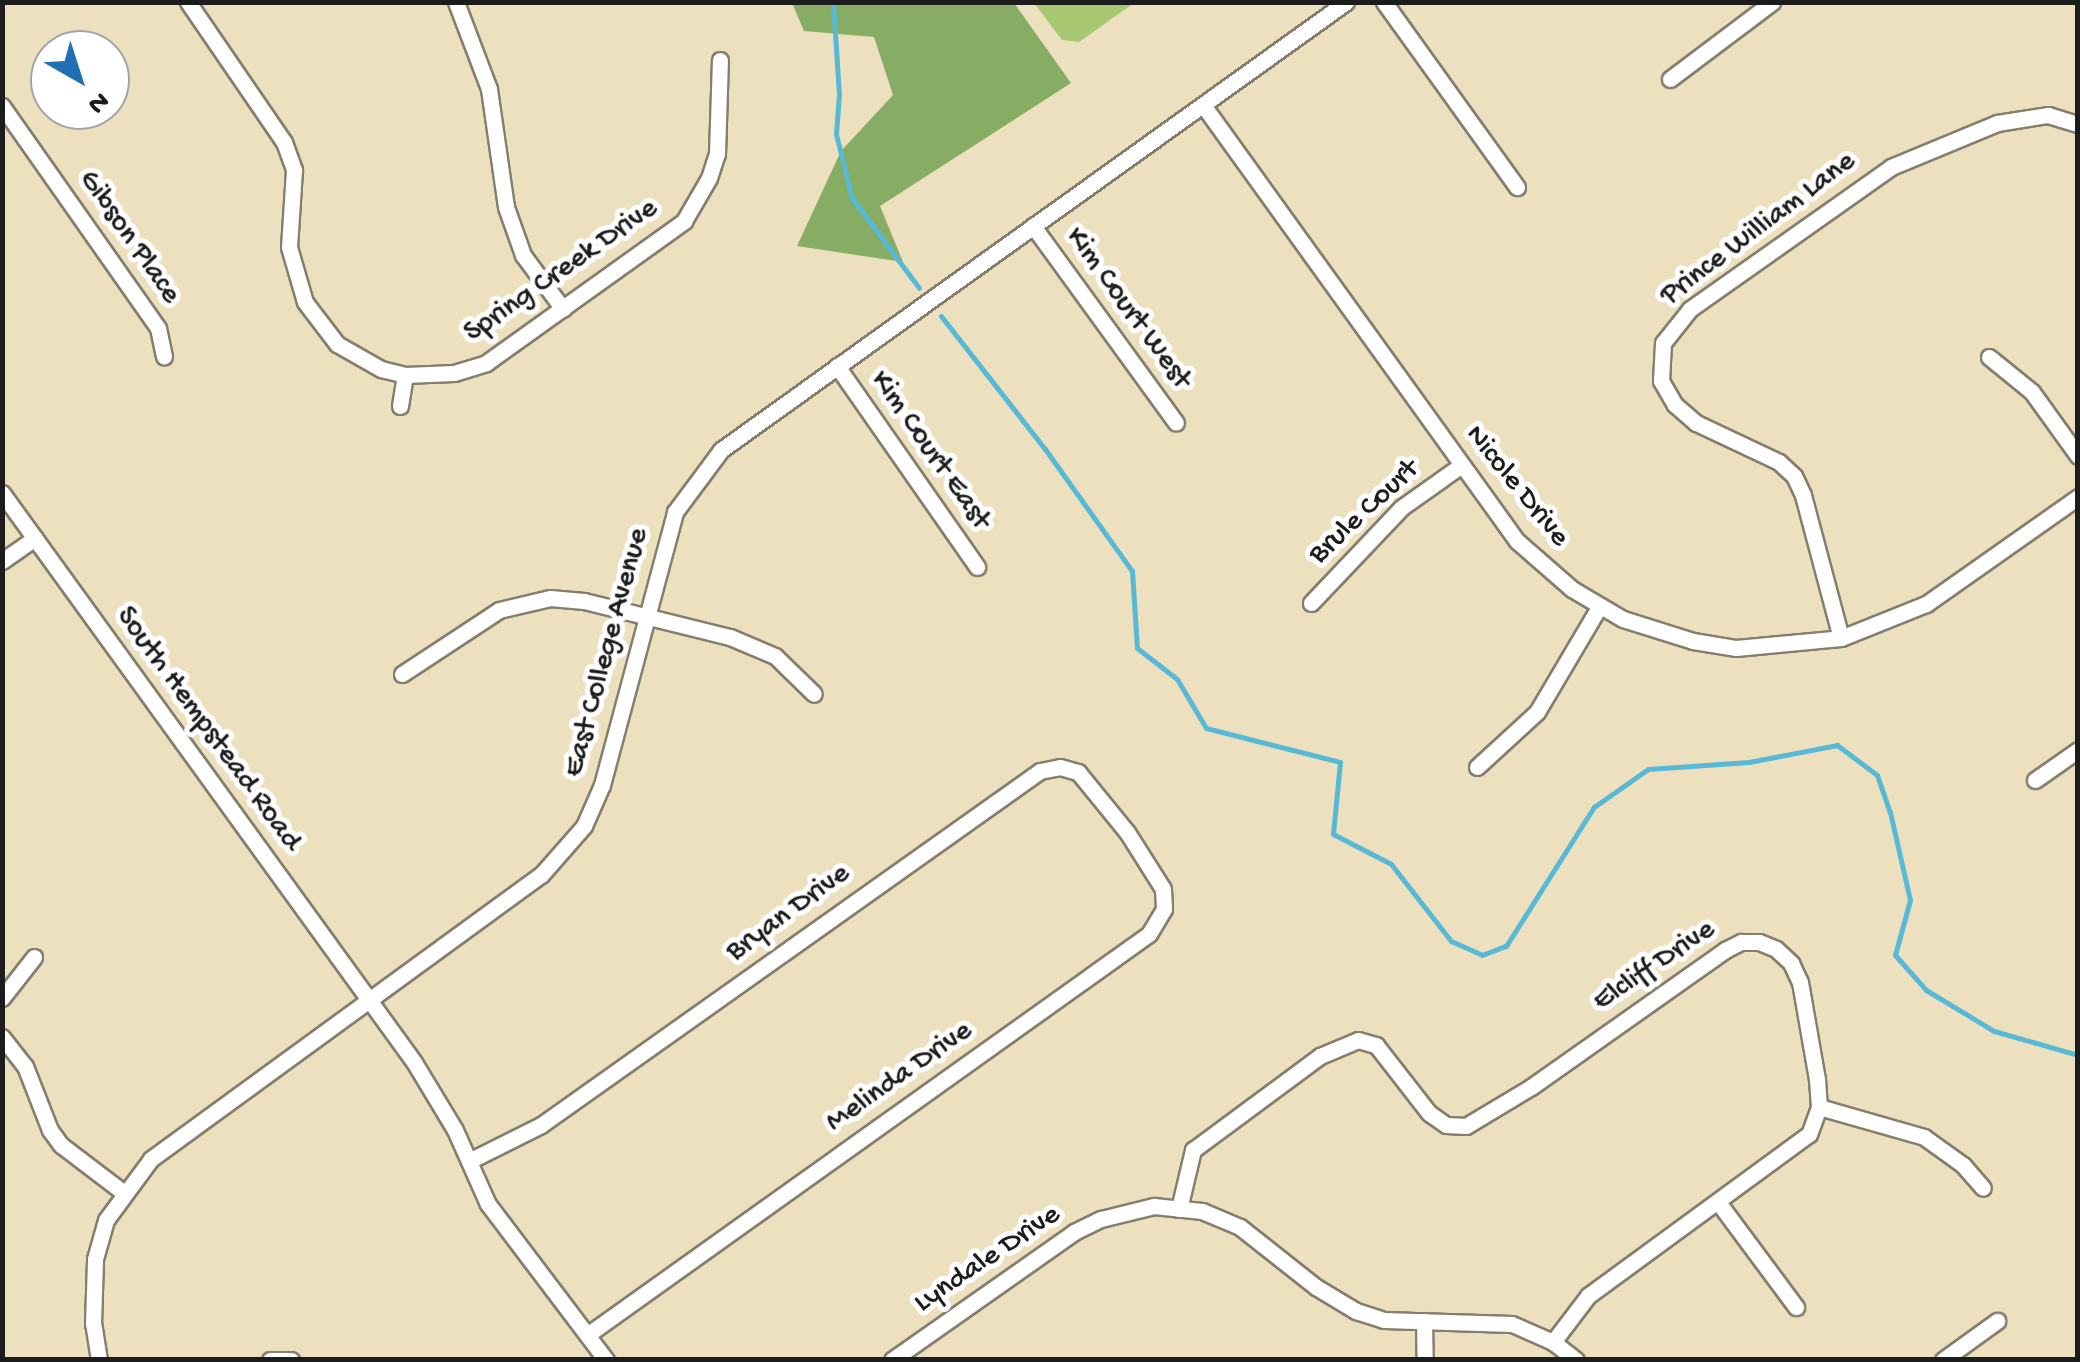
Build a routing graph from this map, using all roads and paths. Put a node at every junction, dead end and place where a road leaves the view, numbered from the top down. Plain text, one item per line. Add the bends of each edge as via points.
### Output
1 (188, 2) edge
2 (456, 2) edge
3 (1346, 2) edge
4 (1384, 2) edge
5 (1772, 2) edge
6 (720, 60) dead end
7 (1670, 79) dead end
8 (1203, 104) junction
9 (2, 106) edge
10 (2078, 124) edge
11 (1517, 187) dead end
12 (1034, 226) junction
13 (564, 309) junction
14 (164, 356) dead end
15 (1989, 357) dead end
16 (836, 366) junction
17 (406, 375) junction
18 (400, 406) dead end
19 (1176, 423) dead end
20 (2078, 456) edge
21 (1460, 466) junction
22 (2, 493) edge
23 (2078, 497) edge
24 (34, 538) junction
25 (2, 561) edge
26 (977, 567) dead end
27 (1311, 603) dead end
28 (1599, 607) junction
29 (646, 617) junction
30 (1841, 638) junction
31 (402, 674) dead end
32 (814, 694) dead end
33 (2078, 750) edge
34 (1477, 767) dead end
35 (2036, 780) dead end
36 (1127, 832) joint
37 (34, 957) dead end
38 (2, 998) edge
39 (367, 999) junction
40 (2, 1038) edge
41 (1819, 1108) junction
42 (468, 1161) junction
43 (1983, 1188) dead end
44 (122, 1192) junction
45 (1718, 1202) junction
46 (1179, 1209) junction
47 (1796, 1307) dead end
48 (1424, 1321) junction
49 (1997, 1321) dead end
50 (586, 1335) junction
51 (1553, 1342) junction
52 (98, 1360) edge
53 (270, 1360) edge
54 (291, 1360) edge
55 (606, 1360) edge
56 (892, 1360) edge
57 (1425, 1360) edge
58 (1576, 1360) edge
59 (1943, 1360) edge

1 - 17 street, Spring Creek Drive via 284,142 294,170 289,247 304,302 337,344
2 - 13 street via 489,89 506,208 524,255
3 - 8 street, East College Avenue
4 - 11 street
5 - 7 street
6 - 13 street, Spring Creek Drive via 717,154 697,202 664,238
8 - 12 street, East College Avenue
8 - 21 street, Nicole Drive
9 - 14 street, Gibson Place via 158,328
10 - 30 street, Prince William Lane via 2048,115 1997,123 1891,167 1690,308 1663,343 1661,380 1675,405 1794,476
12 - 16 street, East College Avenue
12 - 19 street, Kim Court West
13 - 17 street, Spring Creek Drive via 486,363 454,373
15 - 20 street via 2032,392
16 - 26 street, Kim Court East
16 - 29 street, East College Avenue via 722,450 694,481 675,512
17 - 18 street
21 - 27 street, Brule Court via 1402,508
21 - 28 street, Nicole Drive via 1517,541
22 - 24 street, South Hempstead Road
23 - 30 street, Nicole Drive via 1926,604
24 - 25 street
24 - 39 street, South Hempstead Road
28 - 30 street, Nicole Drive via 1648,628 1736,648
28 - 34 street via 1536,712
29 - 31 street via 584,600 525,603 499,610
29 - 32 street via 730,637 775,656
29 - 39 street, East College Avenue via 602,785 584,826 540,875
33 - 35 street
36 - 42 street, Bryan Drive via 1078,772 1040,770 541,1125
36 - 50 street, Melinda Drive via 1163,888 1164,909 1149,934
37 - 38 street
39 - 42 street, South Hempstead Road via 428,1081
39 - 44 street, East College Avenue via 180,1133
40 - 44 street via 25,1066 61,1145
41 - 43 street via 1924,1137
41 - 45 street via 1809,1134
41 - 46 street, Elcliff Drive via 1800,982 1776,949 1742,942 1466,1126 1429,1113 1376,1045 1358,1040 1320,1056 1193,1150
42 - 50 street, South Hempstead Road via 503,1227
44 - 52 street, East College Avenue via 95,1259
45 - 47 street
45 - 51 street via 1588,1296
46 - 48 street, Lyndale Drive via 1240,1228 1356,1311
46 - 56 street, Lyndale Drive via 1154,1206 1074,1232
48 - 51 street, Lyndale Drive via 1512,1324
48 - 57 street
49 - 59 street
50 - 55 street, South Hempstead Road
51 - 58 street, Lyndale Drive
53 - 54 street

